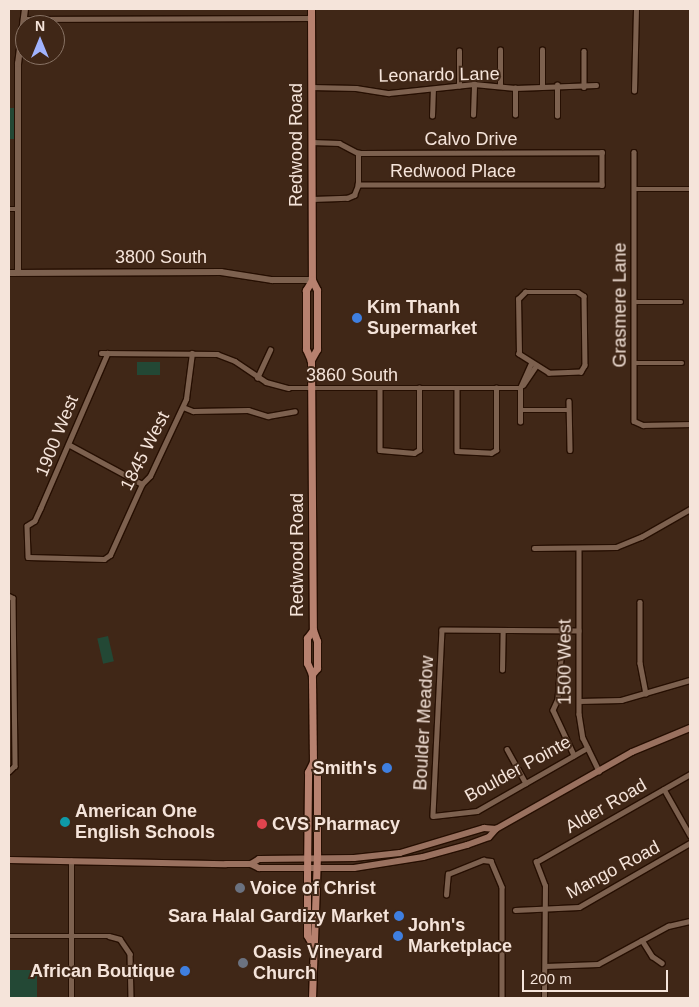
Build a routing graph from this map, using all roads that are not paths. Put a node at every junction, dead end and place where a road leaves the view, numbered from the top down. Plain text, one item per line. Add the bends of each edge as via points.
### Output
1 (311, 9) edge
2 (636, 9) edge
3 (311, 18) junction
4 (65, 19) edge
5 (500, 50) dead end
6 (542, 50) dead end
7 (459, 51) dead end
8 (584, 51) dead end
9 (18, 65) edge
10 (474, 84) junction
11 (542, 85) junction
12 (557, 85) junction
13 (596, 85) dead end
14 (459, 86) junction
15 (500, 86) junction
16 (312, 87) junction
17 (584, 87) junction
18 (515, 88) junction
19 (434, 90) junction
20 (634, 91) dead end
21 (473, 115) dead end
22 (515, 115) dead end
23 (432, 116) dead end
24 (556, 116) dead end
25 (312, 142) junction
26 (634, 152) dead end
27 (358, 153) junction
28 (358, 185) junction
29 (602, 185) joint
30 (634, 189) junction
31 (690, 189) edge
32 (312, 199) junction
33 (9, 209) edge
34 (19, 209) junction
35 (9, 273) edge
36 (18, 273) junction
37 (312, 280) junction
38 (634, 302) junction
39 (682, 302) dead end
40 (270, 350) dead end
41 (101, 353) dead end
42 (108, 353) junction
43 (192, 353) junction
44 (634, 363) junction
45 (682, 363) dead end
46 (534, 364) junction
47 (258, 378) junction
48 (419, 388) junction
49 (457, 388) junction
50 (496, 388) junction
51 (520, 388) junction
52 (312, 389) junction
53 (380, 389) junction
54 (570, 401) dead end
55 (183, 407) junction
56 (520, 410) junction
57 (570, 410) junction
58 (295, 411) dead end
59 (520, 422) dead end
60 (690, 424) edge
61 (70, 445) junction
62 (570, 450) dead end
63 (142, 484) junction
64 (690, 511) edge
65 (534, 548) dead end
66 (579, 548) junction
67 (28, 557) joint
68 (11, 598) edge
69 (640, 602) dead end
70 (502, 631) junction
71 (563, 631) junction
72 (579, 631) junction
73 (502, 670) dead end
74 (690, 680) edge
75 (646, 693) junction
76 (579, 701) junction
77 (690, 728) edge
78 (586, 748) junction
79 (507, 749) dead end
80 (574, 755) junction
81 (313, 762) junction
82 (11, 771) edge
83 (598, 771) junction
84 (690, 774) edge
85 (526, 783) junction
86 (664, 789) junction
87 (433, 816) joint
88 (496, 829) junction
89 (690, 835) edge
90 (455, 839) junction
91 (690, 843) edge
92 (428, 856) junction
93 (308, 859) junction
94 (317, 859) junction
95 (9, 860) edge
96 (71, 861) junction
97 (251, 864) junction
98 (307, 868) junction
99 (316, 868) junction
100 (446, 895) dead end
101 (515, 910) dead end
102 (545, 910) junction
103 (690, 921) edge
104 (9, 936) edge
105 (71, 936) junction
106 (642, 940) junction
107 (312, 944) junction
108 (662, 963) dead end
109 (545, 966) junction
110 (71, 998) edge
111 (131, 998) edge
112 (312, 998) edge
113 (502, 998) edge
114 (544, 998) edge

1 - 3 main road, Redwood Road
2 - 20 street
3 - 4 street
3 - 16 main road, Redwood Road
5 - 15 street
6 - 11 street
7 - 14 street
8 - 17 street
9 - 34 street
10 - 14 street, Leonardo Lane
10 - 15 street, Leonardo Lane
10 - 21 street
11 - 12 street, Leonardo Lane
11 - 18 street, Leonardo Lane
12 - 17 street, Leonardo Lane
12 - 24 street
13 - 17 street, Leonardo Lane
14 - 19 street, Leonardo Lane
15 - 18 street, Leonardo Lane
16 - 19 street, Leonardo Lane via 389,93
16 - 25 main road, Redwood Road
18 - 22 street
19 - 23 street
25 - 27 street, Calvo Drive via 339,143
25 - 32 main road, Redwood Road
26 - 30 street, Grasmere Lane
27 - 28 street
27 - 29 street, Calvo Drive via 602,152
28 - 29 street, Redwood Place
28 - 32 street via 351,197
30 - 31 street
30 - 38 street, Grasmere Lane
32 - 37 main road, Redwood Road
33 - 34 street
34 - 36 street
35 - 36 street, 3800 South
36 - 37 street, 3800 South via 221,272 272,280
37 - 52 main road, Redwood Road via 317,290 317,349 312,360
38 - 39 street
38 - 44 street, Grasmere Lane
40 - 47 street
41 - 42 street, 3860 South
42 - 43 street, 3860 South
42 - 61 street, 1900 West via 78,417
43 - 47 street, 3860 South via 226,357
43 - 55 street, 1845 West via 189,390
44 - 45 street
44 - 60 street, Grasmere Lane via 634,421 643,424
46 - 46 street via 551,373 581,372 585,365 585,299 581,292 525,292 519,295 518,351
46 - 51 street
47 - 52 street, 3860 South via 276,386
48 - 49 street, 3860 South
48 - 53 street, 3860 South
48 - 53 street via 419,450 414,453 380,450
49 - 50 street, 3860 South
49 - 50 street via 457,451 491,453 496,450
50 - 51 street, 3860 South
51 - 56 street
52 - 53 street, 3860 South
52 - 81 main road, Redwood Road via 313,630 317,641 317,668 312,674
54 - 57 street
55 - 58 street via 194,411 248,410 268,416
55 - 63 street, 1845 West via 150,476
56 - 57 street
56 - 59 street
57 - 62 street
61 - 63 street
61 - 67 street, 1900 West via 35,521 27,526
63 - 67 street, 1845 West via 108,558
64 - 66 street via 628,543
65 - 66 street
66 - 72 street, 1500 West
68 - 82 street
69 - 75 street via 640,663
70 - 71 street
70 - 73 street
70 - 87 street, Boulder Meadow via 442,630
71 - 72 street
71 - 80 street via 558,699 553,710
72 - 76 street, 1500 West
74 - 75 street
75 - 76 street via 614,701
76 - 78 street, 1500 West
77 - 83 main road via 655,741
78 - 80 street, Boulder Pointe
78 - 83 street, 1500 West
79 - 85 street
80 - 85 street, Boulder Pointe
81 - 93 main road, Redwood Road via 308,772
81 - 94 main road, Redwood Road via 317,773
83 - 88 main road
84 - 86 street, Alder Road
85 - 87 street, Boulder Pointe via 477,811
86 - 89 street
86 - 102 street, Alder Road via 536,862 544,880
88 - 90 main road via 484,828
88 - 92 main road via 478,841
90 - 92 main road via 429,851
90 - 94 main road via 400,853
91 - 102 street, Mango Road via 579,907
92 - 99 main road via 354,868
93 - 94 main road
93 - 97 main road via 260,859
93 - 98 main road, Redwood Road
94 - 99 main road, Redwood Road
95 - 96 main road
96 - 97 main road
96 - 105 street
97 - 98 main road via 259,868
98 - 99 main road
98 - 107 main road, Redwood Road via 307,934
99 - 107 main road, Redwood Road via 316,935
100 - 113 street via 448,874 483,860 491,861 502,887
101 - 102 street, Mango Road
102 - 109 street
103 - 106 street via 674,923
104 - 105 street
105 - 110 street
105 - 111 street via 109,936 123,941 130,954
106 - 108 street via 652,956
106 - 109 street via 598,964
107 - 112 main road, Redwood Road
109 - 114 street

